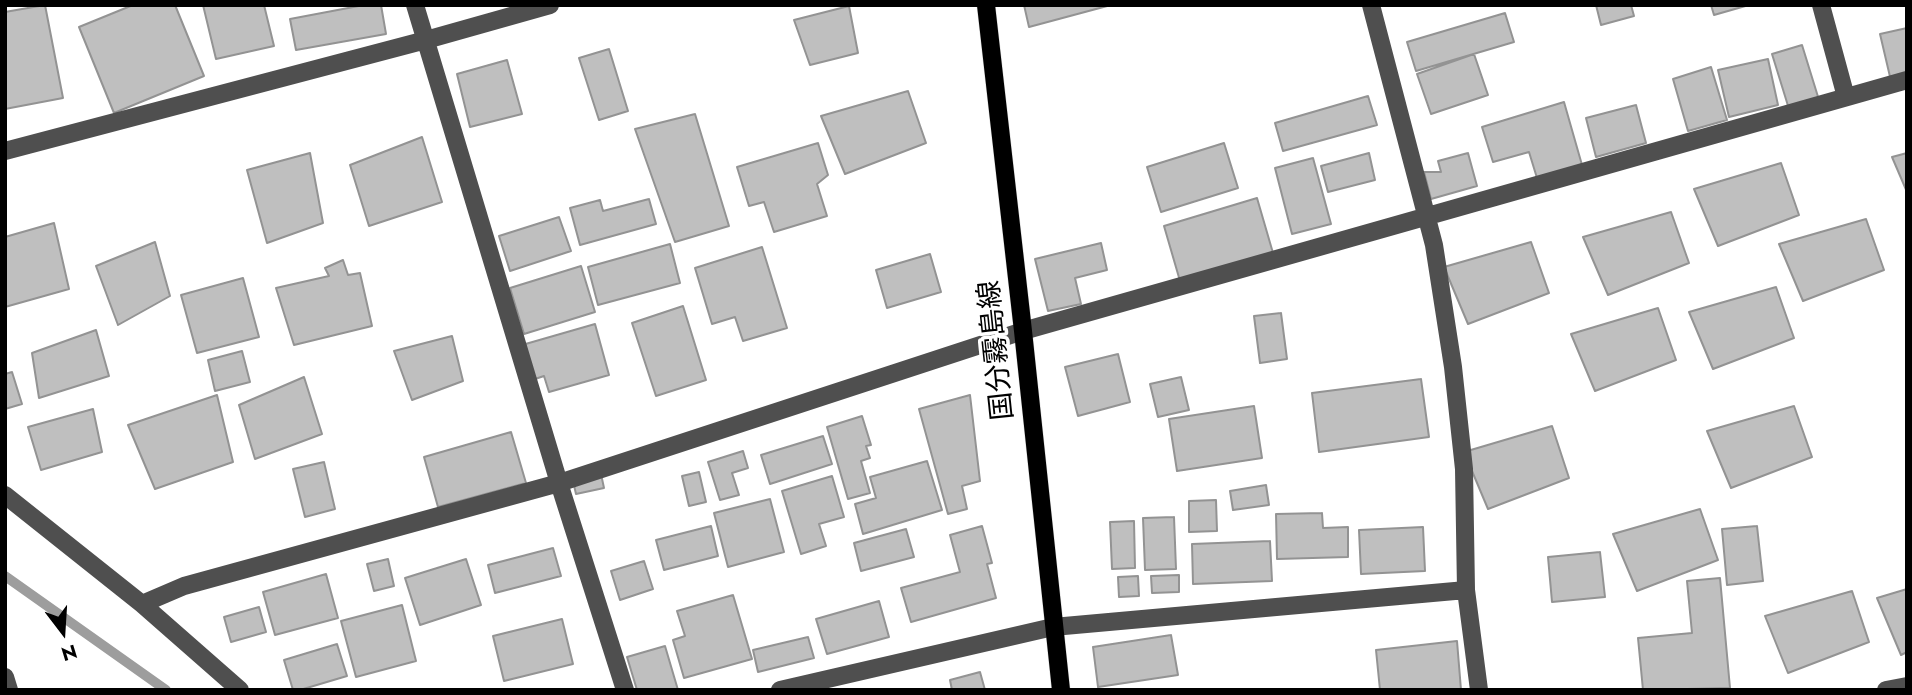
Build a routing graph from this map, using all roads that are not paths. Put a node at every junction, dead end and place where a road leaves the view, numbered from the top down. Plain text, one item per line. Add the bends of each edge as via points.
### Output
1 (415, 5) edge
2 (550, 5) edge
3 (986, 5) edge
4 (1371, 5) edge
5 (1821, 5) edge
6 (426, 40) junction
7 (1907, 80) edge
8 (1846, 97) junction
9 (5, 151) edge
10 (1427, 215) junction
11 (1023, 331) junction
12 (559, 483) junction
13 (5, 495) edge
14 (1466, 590) junction
15 (142, 604) junction
16 (1053, 626) junction
17 (5, 677) edge
18 (1907, 686) edge
19 (9, 690) edge
20 (240, 690) edge
21 (625, 690) edge
22 (780, 690) edge
23 (1061, 690) edge
24 (1479, 690) edge
25 (1886, 690) edge

1 - 6 street
2 - 6 street
3 - 11 main road, 国分霧島線
4 - 10 street
5 - 8 street
6 - 9 street
6 - 12 street
7 - 8 street
8 - 10 street
10 - 11 street
10 - 14 street via 1453,367 1464,469
11 - 12 street
11 - 16 main road, 国分霧島線
12 - 15 street via 184,586
12 - 21 street
13 - 15 street
14 - 16 street
14 - 24 street
15 - 20 street
16 - 22 street
16 - 23 main road, 国分霧島線
17 - 19 street
18 - 25 street

